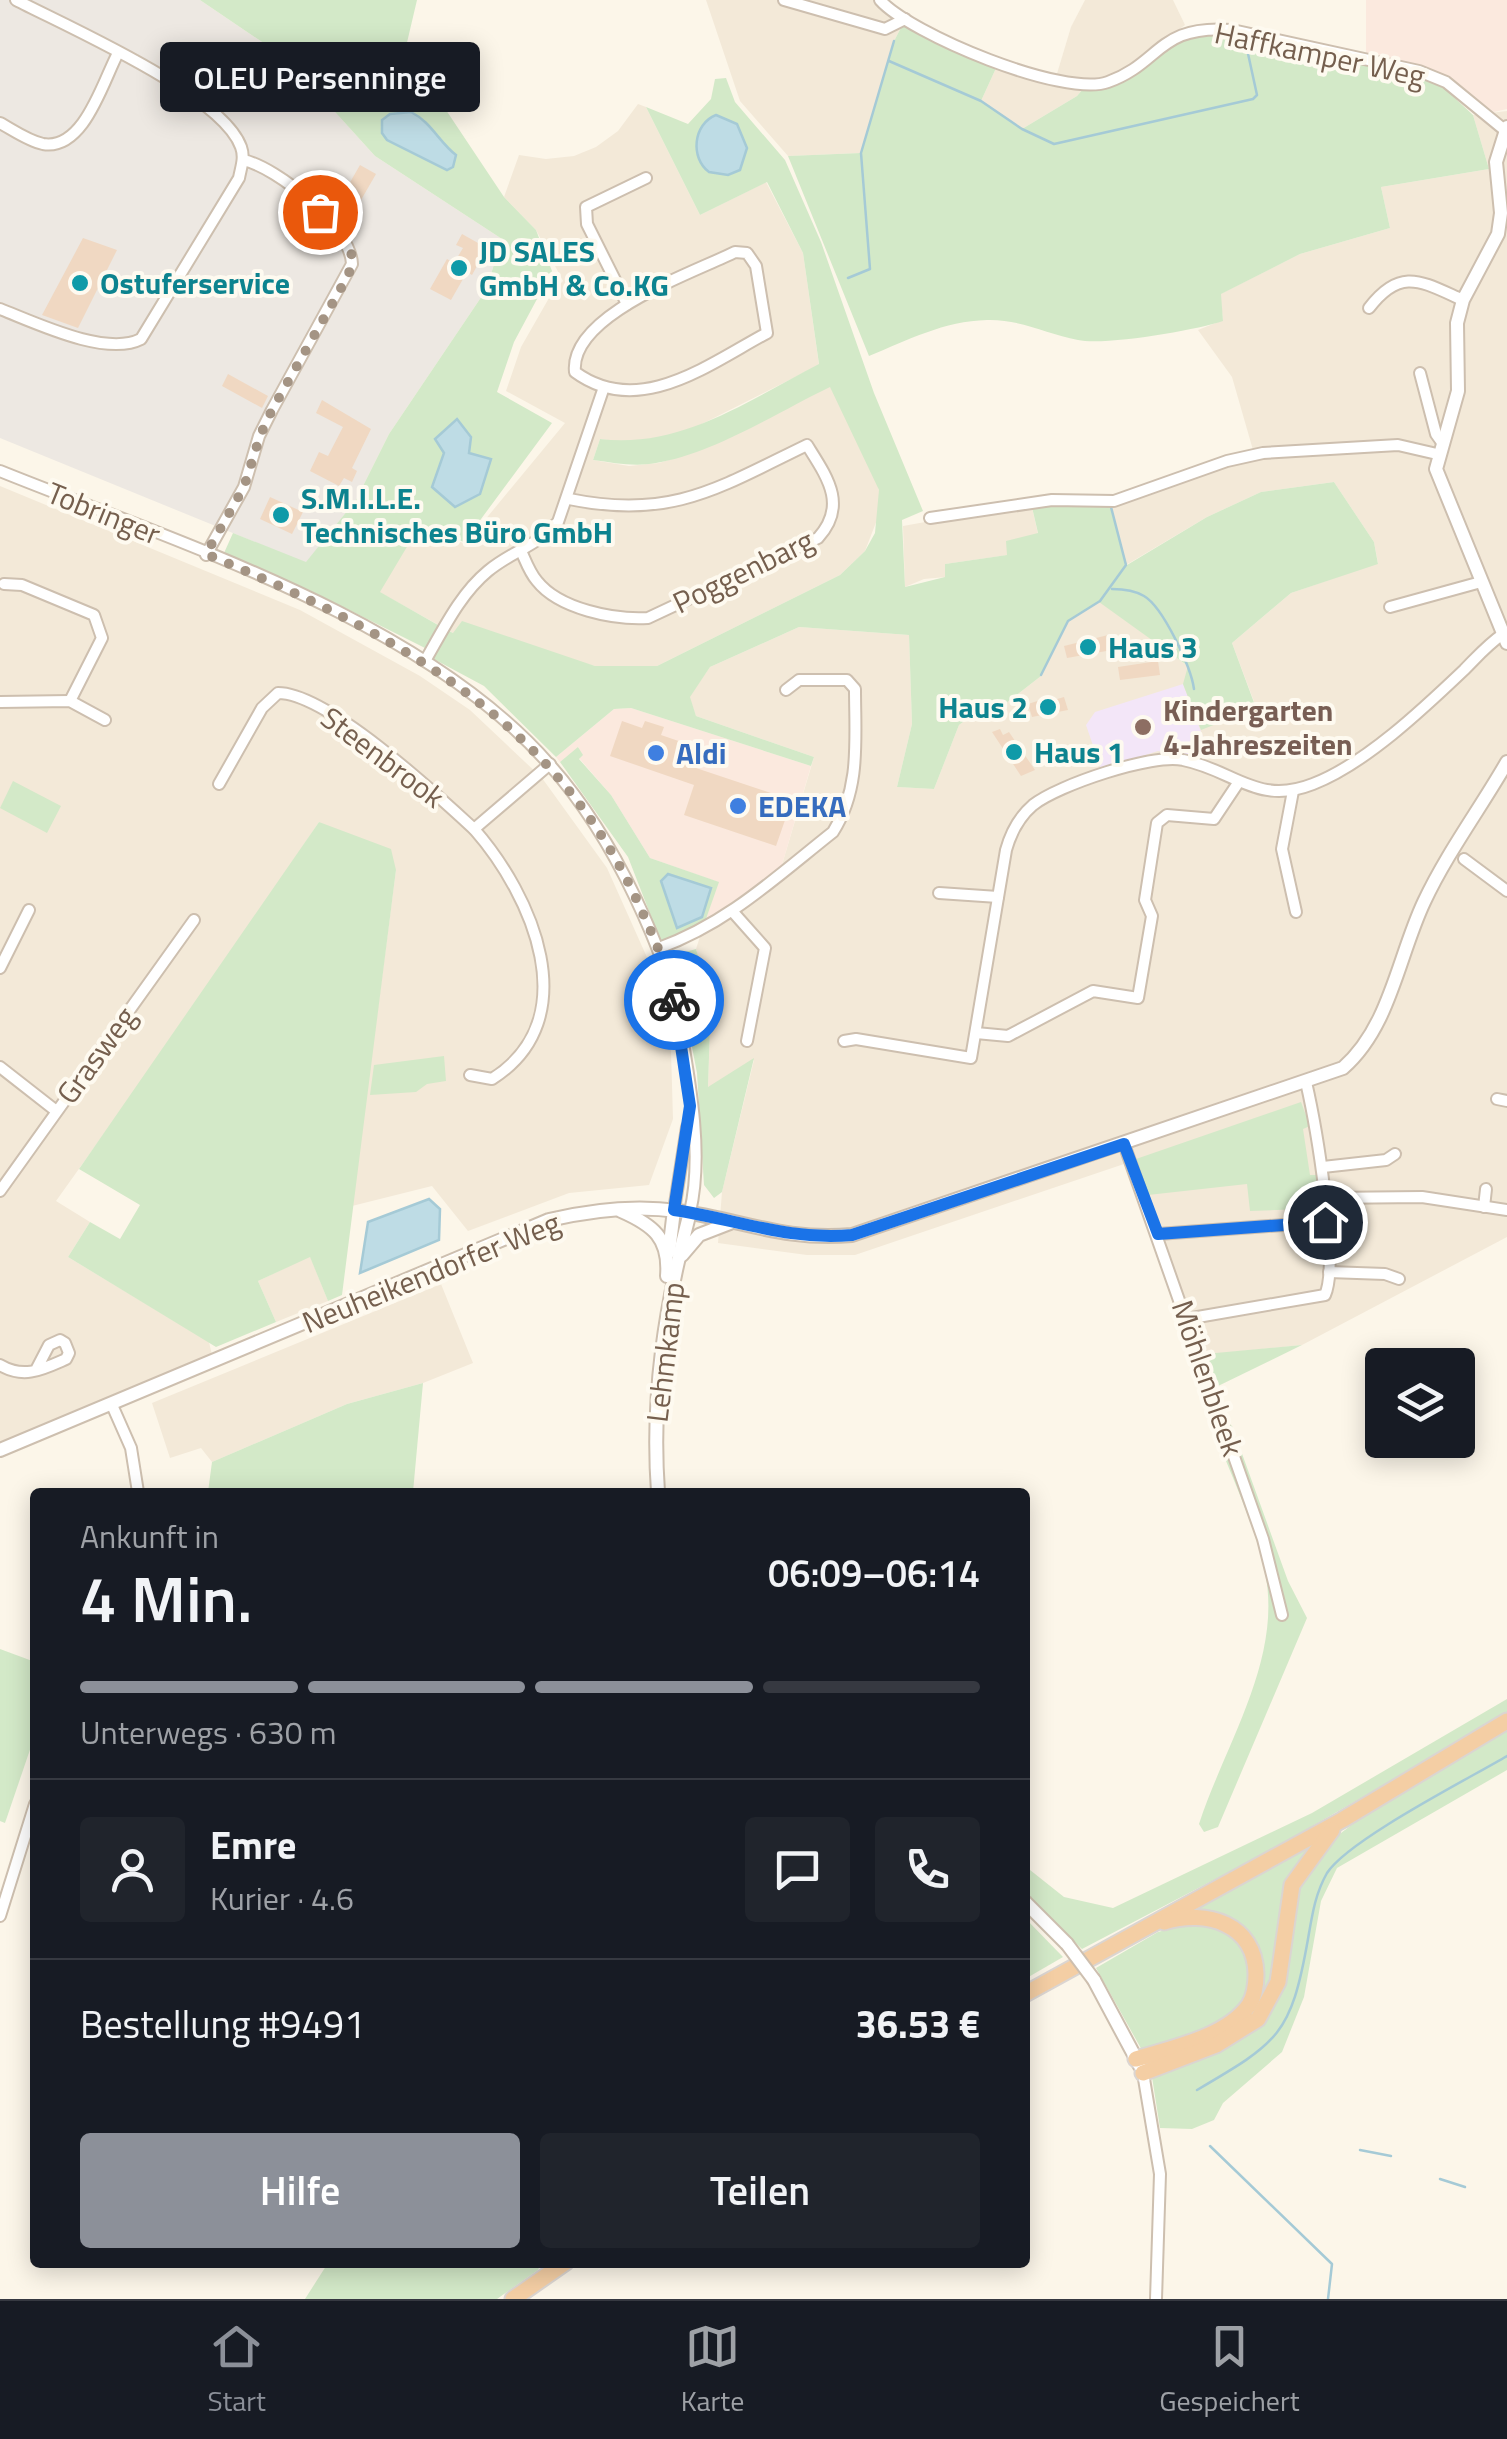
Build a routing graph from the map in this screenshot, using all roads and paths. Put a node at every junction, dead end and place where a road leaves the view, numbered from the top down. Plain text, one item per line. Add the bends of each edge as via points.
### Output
1 (16, 0) edge
2 (784, 0) edge
3 (880, 0) edge
4 (906, 19) junction
5 (118, 53) junction
6 (0, 124) edge
7 (1506, 130) edge
8 (243, 160) junction
9 (646, 178) dead end
10 (1463, 300) junction
11 (627, 304) junction
12 (1369, 308) dead end
13 (0, 309) edge
14 (1420, 372) dead end
15 (604, 388) junction
16 (1439, 447) junction
17 (0, 471) edge
18 (569, 499) junction
19 (930, 518) dead end
20 (522, 553) junction
21 (206, 554) junction
22 (1481, 582) junction
23 (4, 584) dead end
24 (1390, 606) dead end
25 (1505, 639) edge
26 (425, 661) junction
27 (786, 690) dead end
28 (0, 702) edge
29 (70, 702) junction
30 (105, 720) dead end
31 (1507, 762) edge
32 (550, 764) junction
33 (1238, 782) junction
34 (218, 784) dead end
35 (1293, 791) junction
36 (474, 829) junction
37 (1464, 859) dead end
38 (939, 892) dead end
39 (1507, 892) edge
40 (998, 898) junction
41 (29, 910) dead end
42 (732, 912) junction
43 (1296, 912) dead end
44 (194, 920) dead end
45 (659, 948) junction
46 (0, 968) edge
47 (976, 1033) junction
48 (844, 1041) dead end
49 (747, 1042) dead end
50 (0, 1067) edge
51 (470, 1075) dead end
52 (1306, 1082) junction
53 (690, 1106) junction
54 (55, 1110) junction
55 (1124, 1144) junction
56 (1395, 1154) dead end
57 (1323, 1167) junction
58 (1486, 1189) dead end
59 (0, 1191) edge
60 (1324, 1198) junction
61 (1484, 1207) junction
62 (617, 1209) junction
63 (674, 1210) junction
64 (1507, 1210) edge
65 (690, 1212) junction
66 (733, 1222) junction
67 (1325, 1222) junction
68 (1158, 1234) junction
69 (672, 1265) junction
70 (1328, 1272) junction
71 (1399, 1278) dead end
72 (1186, 1319) junction
73 (0, 1365) edge
74 (36, 1370) dead end
75 (112, 1405) junction
76 (0, 1450) edge
77 (137, 1488) edge
78 (658, 1488) edge
79 (1282, 1615) dead end
80 (1507, 1721) edge
81 (30, 1820) edge
82 (1342, 1820) junction
83 (1030, 1907) edge
84 (0, 1916) edge
85 (1142, 1930) junction
86 (1030, 1991) edge
87 (1140, 2066) junction
88 (557, 2268) edge
89 (513, 2299) edge
90 (1156, 2299) edge

1 - 5 street
2 - 4 street, Haffkamper Weg via 884,29
3 - 4 street, Haffkamper Weg
4 - 7 street, Haffkamper Weg via 1010,67 1082,85 1124,74 1182,34 1232,30 1419,71 1446,82
5 - 6 street via 78,130 66,140 44,144
5 - 8 street via 192,95 229,128
7 - 10 street via 1496,162 1498,234
8 - 13 street via 239,178 141,338 130,345 102,344
8 - 21 street via 264,164 320,212 346,239 352,264 272,410 244,487
9 - 11 street via 586,207 587,224
10 - 12 street via 1405,281 1385,287
10 - 16 street via 1458,391
11 - 15 street via 598,322 574,362 575,372
11 - 15 street via 735,252 747,253 756,266 767,333 674,382 644,391
14 - 16 street
15 - 18 street
16 - 19 street via 1263,452 1114,502 1042,501
16 - 22 street via 1440,487
17 - 21 street, Tobringer
18 - 20 street via 558,522
18 - 20 street, Poggenbarg via 635,508 675,504 808,445 834,493 834,514 818,538 648,618 625,620 550,594
20 - 26 street via 490,569 469,590
21 - 26 street, Tobringer
22 - 24 street
22 - 25 street
23 - 29 street via 94,615 102,638
25 - 35 street via 1383,740
26 - 32 street, Tobringer
27 - 42 street via 798,680 847,680 855,689 854,788 834,832
28 - 29 street
29 - 30 street
31 - 52 street, Neuheikendorfer Weg via 1424,901 1374,1032 1343,1068
32 - 36 street
32 - 45 street, Tobringer via 618,860
33 - 35 street
33 - 40 street via 1185,760 1158,759 1049,795 1010,835
33 - 47 street via 1214,819 1167,815 1157,823 1144,900 1152,916 1138,998 1093,991 1008,1036
34 - 36 street, Steenbrook via 262,708 278,693 296,693 360,734
35 - 43 street via 1282,849
36 - 51 street via 522,905 541,958 544,994 522,1056 492,1079
37 - 39 street
38 - 40 street
40 - 47 street
41 - 46 street
42 - 45 street via 702,933
42 - 49 street via 765,948
44 - 54 street, Grasweg
45 - 53 street, Tobringer via 679,1020
47 - 48 street via 971,1058
50 - 54 street
52 - 55 street, Neuheikendorfer Weg
52 - 57 street
53 - 63 street, Tobringer
53 - 65 street, Tobringer
54 - 59 street, Grasweg
55 - 66 street, Neuheikendorfer Weg via 852,1235 812,1238
55 - 68 street, Möhlenbleek
56 - 57 street
57 - 60 street
58 - 61 street
60 - 61 street via 1422,1197
60 - 67 street
61 - 64 street
62 - 63 street, Neuheikendorfer Weg
62 - 69 street via 656,1229
62 - 75 street, Neuheikendorfer Weg via 549,1220
63 - 65 street, Neuheikendorfer Weg
63 - 69 street, Lehmkamp
65 - 66 street, Neuheikendorfer Weg
65 - 69 street, Lehmkamp
66 - 69 street via 694,1239
67 - 68 street
67 - 70 street
68 - 72 street, Möhlenbleek
69 - 78 street, Lehmkamp via 654,1408
70 - 71 street
70 - 72 street via 1324,1295
72 - 79 street, Möhlenbleek via 1271,1562
73 - 74 street via 18,1375
75 - 76 street, Neuheikendorfer Weg
75 - 77 street via 131,1448
80 - 82 highway
81 - 84 street
82 - 85 highway
82 - 87 highway via 1292,1885 1278,1982 1258,2019 1216,2045
83 - 87 street, bridge via 1094,1980
85 - 86 highway
85 - 87 highway via 1181,1917 1232,1925 1256,1959 1256,1983 1249,2005 1221,2029
87 - 90 street via 1160,2174
88 - 89 highway

